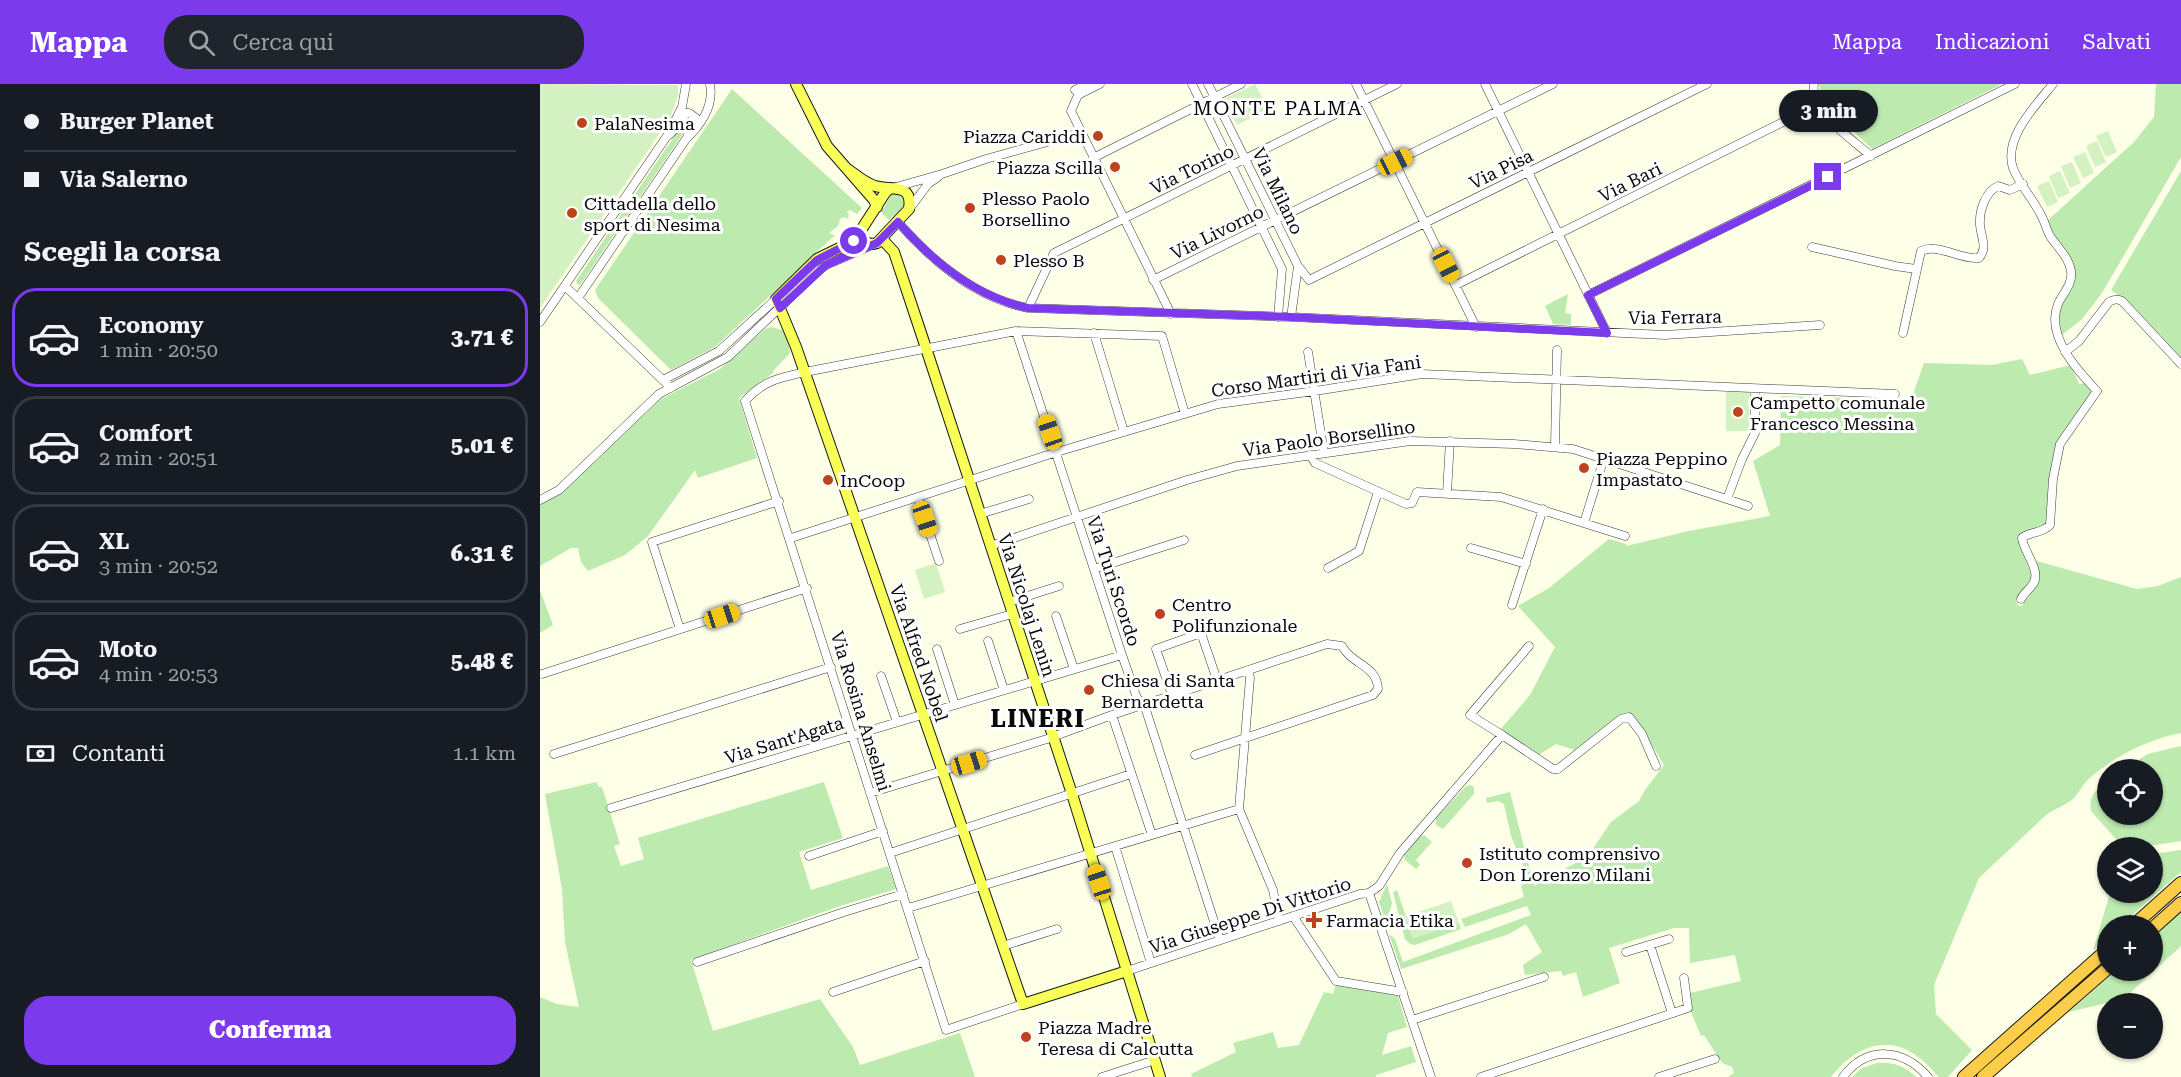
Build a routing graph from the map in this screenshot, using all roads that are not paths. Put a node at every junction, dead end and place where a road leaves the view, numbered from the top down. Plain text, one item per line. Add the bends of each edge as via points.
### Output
1 (686, 84) edge
2 (710, 84) edge
3 (796, 84) edge
4 (1086, 84) edge
5 (1100, 84) edge
6 (1192, 84) edge
7 (1208, 84) edge
8 (1241, 84) edge
9 (1356, 84) edge
10 (1397, 84) edge
11 (1485, 84) edge
12 (1553, 84) edge
13 (1707, 84) edge
14 (1814, 84) edge
15 (2015, 84) edge
16 (2053, 84) edge
17 (1075, 90) edge
18 (1214, 97) junction
19 (1364, 100) junction
20 (1202, 104) junction
21 (1817, 105) junction
22 (1498, 111) junction
23 (1080, 133) junction
24 (667, 136) junction
25 (686, 139) junction
26 (1871, 156) junction
27 (1093, 158) junction
28 (1246, 159) junction
29 (1395, 162) junction
30 (1232, 166) junction
31 (849, 170) junction
32 (1528, 172) junction
33 (942, 174) junction
34 (2023, 184) junction
35 (893, 188) junction
36 (878, 207) junction
37 (909, 209) junction
38 (1124, 220) junction
39 (1275, 220) junction
40 (898, 222) junction
41 (1425, 223) junction
42 (1261, 227) junction
43 (859, 233) junction
44 (1558, 234) junction
45 (881, 244) junction
46 (1812, 247) dead end
47 (1298, 266) junction
48 (1916, 269) junction
49 (1153, 280) junction
50 (1309, 280) joint
51 (1456, 285) junction
52 (565, 286) junction
53 (1588, 295) junction
54 (578, 298) junction
55 (778, 303) junction
56 (1028, 308) junction
57 (1170, 314) junction
58 (1278, 317) junction
59 (1291, 317) junction
60 (540, 322) edge
61 (1820, 326) dead end
62 (1476, 327) junction
63 (1016, 331) junction
64 (1095, 333) junction
65 (1607, 333) junction
66 (1904, 333) dead end
67 (927, 349) junction
68 (1557, 350) dead end
69 (1308, 352) dead end
70 (2065, 352) junction
71 (2181, 364) edge
72 (805, 372) junction
73 (1556, 379) junction
74 (663, 380) junction
75 (671, 388) junction
76 (1755, 389) junction
77 (1315, 391) junction
78 (1895, 394) dead end
79 (1185, 414) junction
80 (1124, 432) junction
81 (1450, 441) junction
82 (1555, 446) junction
83 (1057, 452) junction
84 (1324, 453) junction
85 (1310, 455) junction
86 (1604, 458) junction
87 (969, 481) junction
88 (1378, 492) junction
89 (1448, 493) junction
90 (918, 498) junction
91 (1029, 499) dead end
92 (1727, 499) junction
93 (540, 500) edge
94 (779, 501) junction
95 (1748, 506) dead end
96 (1544, 509) junction
97 (980, 514) junction
98 (1078, 517) junction
99 (855, 518) junction
100 (1584, 523) junction
101 (1624, 536) dead end
102 (791, 538) junction
103 (1184, 540) dead end
104 (990, 546) junction
105 (1471, 548) dead end
106 (939, 561) dead end
107 (1526, 564) junction
108 (1328, 568) dead end
109 (1094, 569) junction
110 (1059, 586) dead end
111 (807, 588) junction
112 (2021, 599) dead end
113 (1009, 602) junction
114 (1512, 605) dead end
115 (1012, 614) junction
116 (1056, 616) dead end
117 (680, 629) junction
118 (960, 629) dead end
119 (988, 641) dead end
120 (1529, 646) dead end
121 (937, 649) dead end
122 (1122, 655) junction
123 (831, 667) junction
124 (1074, 669) junction
125 (1248, 670) junction
126 (542, 674) dead end
127 (881, 676) dead end
128 (1217, 680) junction
129 (1034, 681) junction
130 (1004, 690) junction
131 (1172, 695) junction
132 (1144, 704) junction
133 (955, 705) junction
134 (923, 714) junction
135 (1112, 715) junction
136 (897, 722) junction
137 (852, 735) junction
138 (1502, 735) junction
139 (1052, 736) junction
140 (1245, 738) junction
141 (554, 754) dead end
142 (1195, 755) dead end
143 (1656, 766) dead end
144 (943, 771) junction
145 (1131, 774) junction
146 (870, 793) junction
147 (1072, 794) junction
148 (611, 808) dead end
149 (1239, 808) junction
150 (1184, 825) junction
151 (963, 830) junction
152 (883, 831) junction
153 (1152, 835) junction
154 (1115, 846) junction
155 (890, 853) junction
156 (1090, 854) junction
157 (809, 856) dead end
158 (2181, 883) edge
159 (982, 886) junction
160 (1370, 892) junction
161 (903, 894) junction
162 (2181, 903) edge
163 (908, 908) junction
164 (2145, 915) edge
165 (1293, 916) junction
166 (2163, 919) edge
167 (1279, 921) junction
168 (1057, 929) dead end
169 (1669, 939) dead end
170 (1220, 940) junction
171 (1650, 945) junction
172 (1003, 946) junction
173 (1626, 952) dead end
174 (2097, 959) edge
175 (925, 961) junction
176 (697, 962) dead end
177 (1151, 963) junction
178 (1127, 971) junction
179 (1544, 977) dead end
180 (1684, 978) dead end
181 (2097, 978) edge
182 (833, 992) dead end
183 (1403, 992) junction
184 (1023, 1004) junction
185 (1672, 1013) junction
186 (1412, 1020) junction
187 (1715, 1059) dead end
188 (1155, 1060) junction
189 (1926, 1075) edge
190 (1102, 1077) edge
191 (1160, 1077) edge
192 (1431, 1077) edge
193 (1482, 1077) edge
194 (1659, 1077) edge
195 (1843, 1077) edge
196 (1965, 1077) edge
197 (1983, 1077) edge

1 - 24 street via 682,107
2 - 25 street via 711,99 705,115
3 - 31 main road via 822,138
4 - 17 street
5 - 17 street
6 - 20 street, Via Milano
7 - 18 street, Via Milano
8 - 18 street
9 - 19 street
10 - 19 street, Via Torino
11 - 22 street
12 - 22 street, Via Livorno
13 - 32 street, Via Pisa
14 - 21 street
15 - 26 street
16 - 34 street via 2032,110 2013,145 2013,165
17 - 23 street via 1071,111
18 - 20 street
18 - 28 street, Via Milano
19 - 28 street, Via Torino
19 - 29 street
20 - 27 street
20 - 30 street, Via Milano
21 - 26 street
21 - 44 street, Via Bari
22 - 29 street, Via Livorno
22 - 32 street
23 - 27 street
23 - 33 street
24 - 25 street via 690,113 696,118
24 - 52 street
25 - 54 street
26 - 53 street
27 - 38 street
28 - 30 street, Via Torino
28 - 39 street, Via Milano
29 - 39 street, Via Livorno
29 - 41 street
30 - 38 street, Via Torino
30 - 42 street, Via Milano
31 - 35 main road via 868,183
31 - 36 main road
32 - 41 street, Via Pisa
32 - 44 street
33 - 35 street
33 - 37 street via 928,184
34 - 48 street via 2010,190 1998,186 1989,193 1981,215 1984,248 1979,258 1926,249 1921,251
34 - 70 street via 2071,269 2070,282 2056,311
35 - 36 main road via 885,193
35 - 37 main road via 909,196
36 - 43 main road
37 - 40 main road
38 - 49 street
38 - 56 street, Via Torino via 1054,254
39 - 42 street, Via Livorno
39 - 47 street, Via Milano
40 - 45 main road
40 - 56 street, Via Ferrara via 919,246 977,289
41 - 50 street, Via Pisa
41 - 51 street
42 - 49 street, Via Livorno
42 - 58 street, Via Milano via 1282,269
43 - 45 main road via 862,239
43 - 55 main road via 854,241 812,264
44 - 51 street, Via Bari
44 - 53 street
45 - 55 street via 826,265
45 - 67 main road, Via Nicolaj Lenin via 894,252
46 - 48 street
47 - 50 street, Via Milano
47 - 59 street
48 - 66 street
49 - 57 street
51 - 62 street
52 - 54 street
52 - 60 street
53 - 65 street
54 - 74 street
55 - 72 main road, Via Alfred Nobel
55 - 74 street via 719,351
55 - 75 street via 728,357
56 - 57 street, Via Ferrara
57 - 58 street, Via Ferrara
58 - 59 street, Via Ferrara
59 - 62 street, Via Ferrara
61 - 65 street, Via Ferrara via 1665,335
62 - 65 street, Via Ferrara
63 - 64 street
63 - 67 street
63 - 83 street, Via Turi Scordo
64 - 79 street via 1162,336
64 - 80 street
67 - 72 street
67 - 87 main road, Via Nicolaj Lenin
68 - 73 street
69 - 77 street
70 - 71 street via 2113,299 2122,301
70 - 112 street via 2097,392 2060,444 2050,525 2022,538 2035,578
72 - 94 street, Via Rosina Anselmi via 773,379 745,401
72 - 99 main road, Via Alfred Nobel
73 - 76 street, Corso Martiri di Via Fani
73 - 77 street, Corso Martiri di Via Fani via 1422,374
73 - 82 street
74 - 75 street
75 - 93 street via 659,394 559,490
76 - 78 street, Corso Martiri di Via Fani
76 - 92 street via 1755,433
77 - 79 street, Corso Martiri di Via Fani via 1218,404
77 - 84 street
79 - 80 street, Corso Martiri di Via Fani
80 - 83 street, Corso Martiri di Via Fani
81 - 82 street, Via Paolo Borsellino
81 - 84 street, Via Paolo Borsellino via 1410,441
81 - 89 street
82 - 86 street, Via Paolo Borsellino
83 - 87 street, Corso Martiri di Via Fani
83 - 98 street, Via Turi Scordo
84 - 85 street, Via Paolo Borsellino
85 - 88 street via 1315,463
85 - 98 street, Via Paolo Borsellino via 1237,466
86 - 92 street, Via Paolo Borsellino
86 - 100 street
87 - 90 street, Corso Martiri di Via Fani
87 - 97 main road, Via Nicolaj Lenin
88 - 89 street via 1406,504 1412,503 1417,492
88 - 108 street via 1359,550
89 - 96 street via 1501,497
90 - 99 street, Corso Martiri di Via Fani
90 - 106 street
91 - 97 street
92 - 95 street, Via Paolo Borsellino
94 - 102 street, Via Rosina Anselmi
94 - 117 street via 652,542
96 - 100 street
96 - 107 street
97 - 104 main road, Via Nicolaj Lenin
98 - 104 street, Via Paolo Borsellino
98 - 109 street, Via Turi Scordo
99 - 102 street, Corso Martiri di Via Fani
99 - 134 main road, Via Alfred Nobel
100 - 101 street
102 - 111 street, Via Rosina Anselmi
103 - 109 street
104 - 113 main road, Via Nicolaj Lenin
105 - 107 street
107 - 114 street
109 - 122 street, Via Turi Scordo
110 - 113 street
111 - 117 street
111 - 123 street, Via Rosina Anselmi
113 - 115 main road, Via Nicolaj Lenin
115 - 118 street
115 - 129 main road, Via Nicolaj Lenin
116 - 124 street
117 - 126 street
119 - 130 street
120 - 138 street via 1470,714
121 - 133 street
122 - 124 street, Via Sant'Agata
122 - 132 street, Via Turi Scordo via 1137,698
123 - 137 street, Via Rosina Anselmi
123 - 141 street
124 - 129 street, Via Sant'Agata
125 - 128 street
125 - 140 street
125 - 140 street via 1327,644 1342,646 1347,655 1374,673 1378,689 1372,695
127 - 136 street
128 - 131 street
128 - 131 street via 1201,633 1156,649
129 - 130 street, Via Sant'Agata
129 - 139 main road, Via Nicolaj Lenin
130 - 133 street, Via Sant'Agata
131 - 132 street
132 - 135 street
132 - 150 street, Via Turi Scordo
133 - 134 street, Via Sant'Agata
134 - 136 street, Via Sant'Agata
134 - 144 main road, Via Alfred Nobel
135 - 139 street
135 - 145 street
136 - 137 street, Via Sant'Agata
137 - 146 street, Via Rosina Anselmi
137 - 148 street, Via Sant'Agata
138 - 143 street via 1558,769 1629,717 1642,734
138 - 160 street via 1400,854 1379,886
139 - 144 street
139 - 147 main road, Via Nicolaj Lenin
140 - 142 street
140 - 149 street
144 - 146 street
144 - 151 main road, Via Alfred Nobel
145 - 147 street
145 - 153 street
146 - 152 street, Via Rosina Anselmi
147 - 151 street
147 - 156 main road, Via Nicolaj Lenin
149 - 150 street
149 - 167 street via 1273,890
150 - 153 street
150 - 170 street, Via Turi Scordo
151 - 155 street
151 - 159 main road, Via Alfred Nobel
152 - 155 street, Via Rosina Anselmi
152 - 157 street
153 - 154 street
154 - 156 street
154 - 177 street
155 - 161 street, Via Rosina Anselmi
156 - 159 street
156 - 178 main road, Via Nicolaj Lenin
158 - 164 highway
159 - 163 street
159 - 172 main road, Via Alfred Nobel
160 - 165 street, Via Giuseppe Di Vittorio
160 - 183 street, Via Giuseppe Di Vittorio
161 - 163 street, Via Rosina Anselmi
161 - 176 street
162 - 166 highway
163 - 175 street, Via Rosina Anselmi
165 - 167 street, Via Giuseppe Di Vittorio
165 - 183 street via 1336,981
167 - 170 street, Via Giuseppe Di Vittorio
168 - 172 street
169 - 171 street
170 - 177 street, Via Giuseppe Di Vittorio
171 - 173 street
171 - 185 street
172 - 184 main road, Via Alfred Nobel
174 - 196 highway
175 - 182 street
175 - 184 street, Via Rosina Anselmi via 946,1030
177 - 178 street, Via Giuseppe Di Vittorio
178 - 184 main road
178 - 188 main road, Via Nicolaj Lenin
179 - 186 street
180 - 185 street via 1688,1008
181 - 197 highway
183 - 186 street, Via Giuseppe Di Vittorio
185 - 193 street
186 - 192 street, Via Giuseppe Di Vittorio
187 - 194 street
188 - 190 street
188 - 191 main road, Via Nicolaj Lenin
189 - 195 street via 1908,1059 1880,1054 1864,1059

